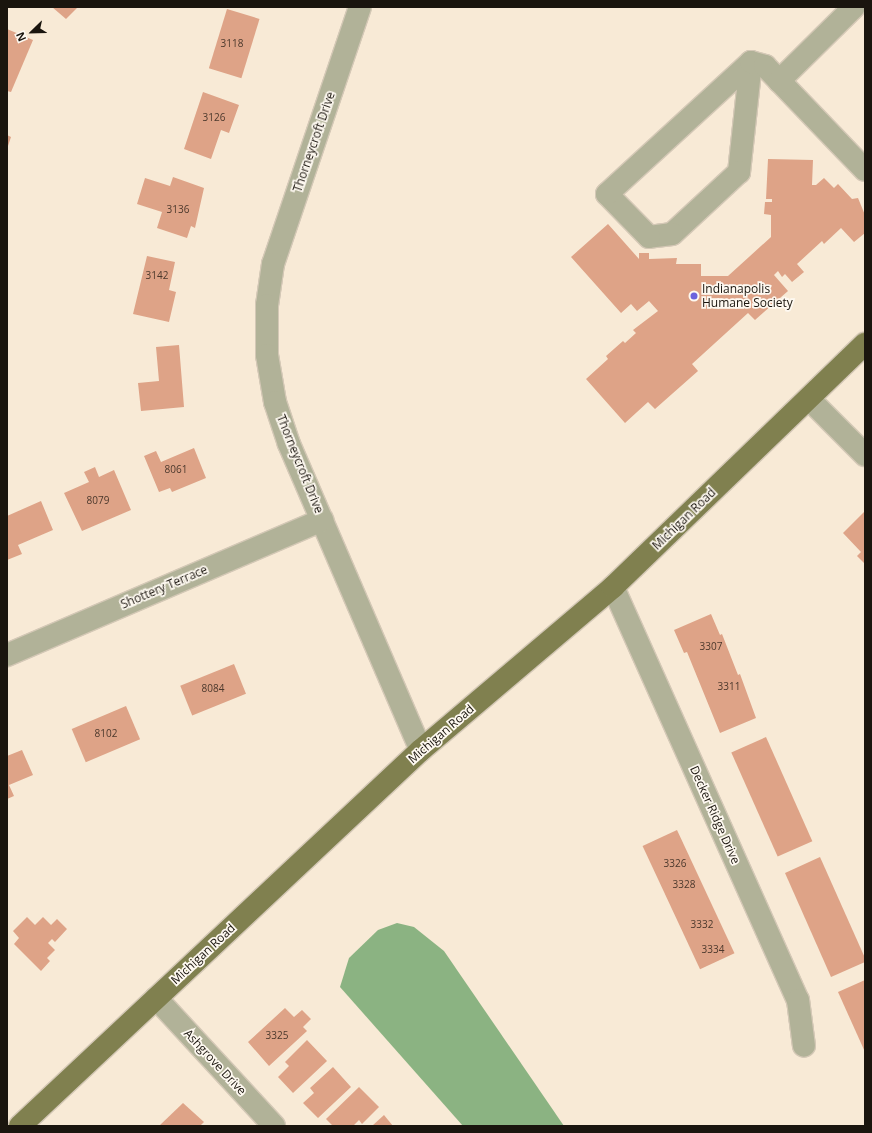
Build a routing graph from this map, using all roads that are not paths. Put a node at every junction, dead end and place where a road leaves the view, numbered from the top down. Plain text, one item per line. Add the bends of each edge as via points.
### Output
1 (360, 7) edge
2 (854, 7) edge
3 (751, 62) junction
4 (779, 81) junction
5 (865, 170) edge
6 (865, 344) edge
7 (809, 399) junction
8 (865, 455) edge
9 (322, 520) junction
10 (613, 587) junction
11 (7, 655) edge
12 (421, 750) junction
13 (156, 998) junction
14 (804, 1046) dead end
15 (20, 1126) edge
16 (274, 1126) edge

1 - 9 street, Thorneycroft Drive via 281,238 267,305 267,355 275,402 289,444
2 - 4 street
3 - 3 street via 607,194 649,237 672,234 739,172
3 - 4 street via 765,66
4 - 5 street
6 - 7 main road, Michigan Road
7 - 8 street
7 - 10 main road, Michigan Road
9 - 11 street, Shottery Terrace
9 - 12 street, Thorneycroft Drive
10 - 12 main road, Michigan Road
10 - 14 street, Decker Ridge Drive via 798,1000
12 - 13 main road, Michigan Road
13 - 15 main road, Michigan Road
13 - 16 street, Ashgrove Drive

